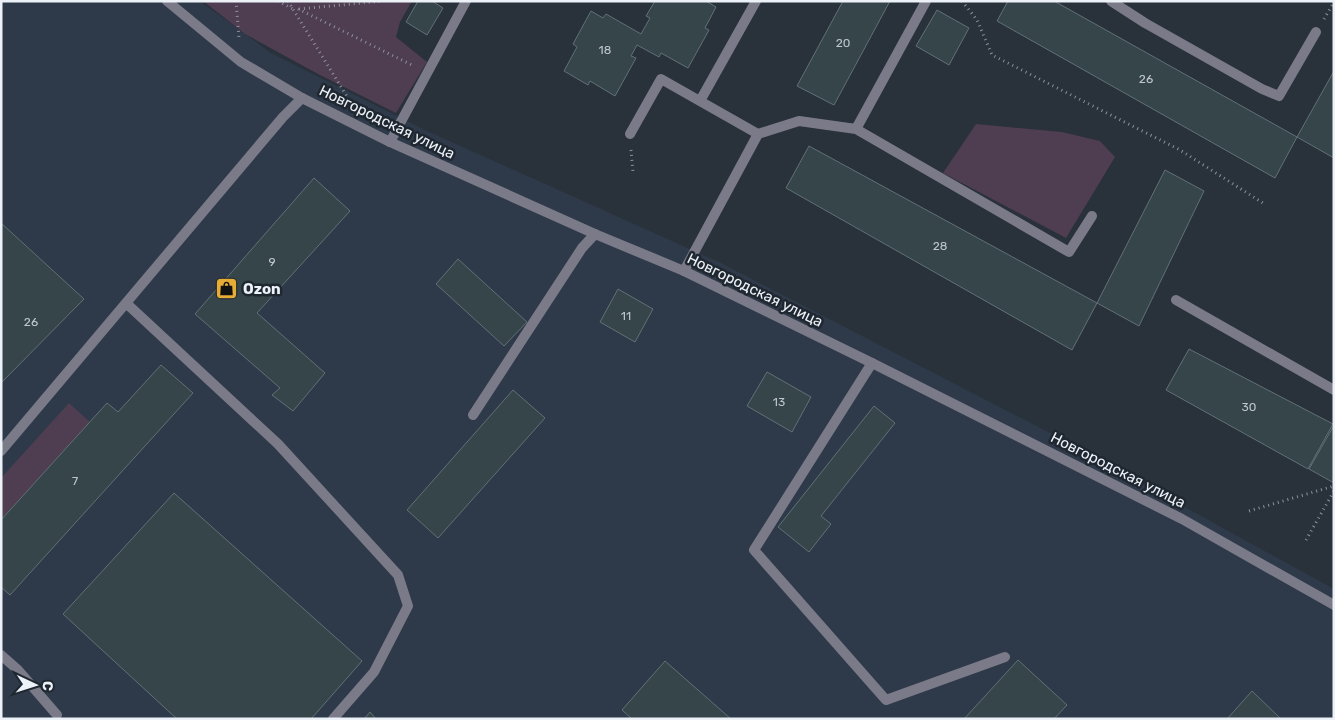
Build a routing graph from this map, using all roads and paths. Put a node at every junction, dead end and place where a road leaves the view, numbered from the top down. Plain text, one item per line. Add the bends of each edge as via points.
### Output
1 (167, 1) edge
2 (236, 1) edge
3 (278, 1) edge
4 (288, 1) edge
5 (383, 1) edge
6 (466, 1) edge
7 (756, 1) edge
8 (926, 1) edge
9 (962, 1) edge
10 (1111, 1) edge
11 (296, 9) junction
12 (1316, 32) dead end
13 (241, 62) junction
14 (428, 73) junction
15 (302, 98) junction
16 (700, 101) junction
17 (354, 107) dead end
18 (856, 129) junction
19 (630, 134) joint
20 (758, 134) junction
21 (390, 142) junction
22 (633, 172) dead end
23 (1266, 205) dead end
24 (1092, 216) dead end
25 (595, 234) junction
26 (684, 271) junction
27 (1176, 300) dead end
28 (126, 303) junction
29 (872, 363) junction
30 (1334, 390) edge
31 (473, 415) dead end
32 (1, 451) edge
33 (1334, 486) edge
34 (1334, 491) edge
35 (1249, 511) dead end
36 (1306, 540) dead end
37 (1334, 605) edge
38 (1, 655) edge
39 (1005, 657) dead end
40 (57, 715) dead end
41 (333, 719) edge

1 - 13 street, Новгородская улица
2 - 13 path
3 - 11 path
4 - 11 path
5 - 11 path
6 - 14 street
7 - 16 street
8 - 18 street
9 - 23 path via 976,20 992,55 1180,150
10 - 12 street via 1279,96
11 - 14 path
11 - 17 path
13 - 15 street, Новгородская улица
14 - 21 street
15 - 21 street, Новгородская улица
15 - 28 street
16 - 19 street via 661,79
16 - 20 street
18 - 20 street via 799,121
18 - 24 street via 1069,252
19 - 22 path
20 - 26 street
21 - 25 street, Новгородская улица
25 - 26 street, Новгородская улица
25 - 31 street via 582,248
26 - 29 street, Новгородская улица
27 - 30 street
28 - 32 street
28 - 41 street via 278,444 398,574 408,606 374,672
29 - 37 street, Новгородская улица via 1182,519
29 - 39 street via 754,550 886,700
33 - 35 path
34 - 36 path
38 - 40 street

